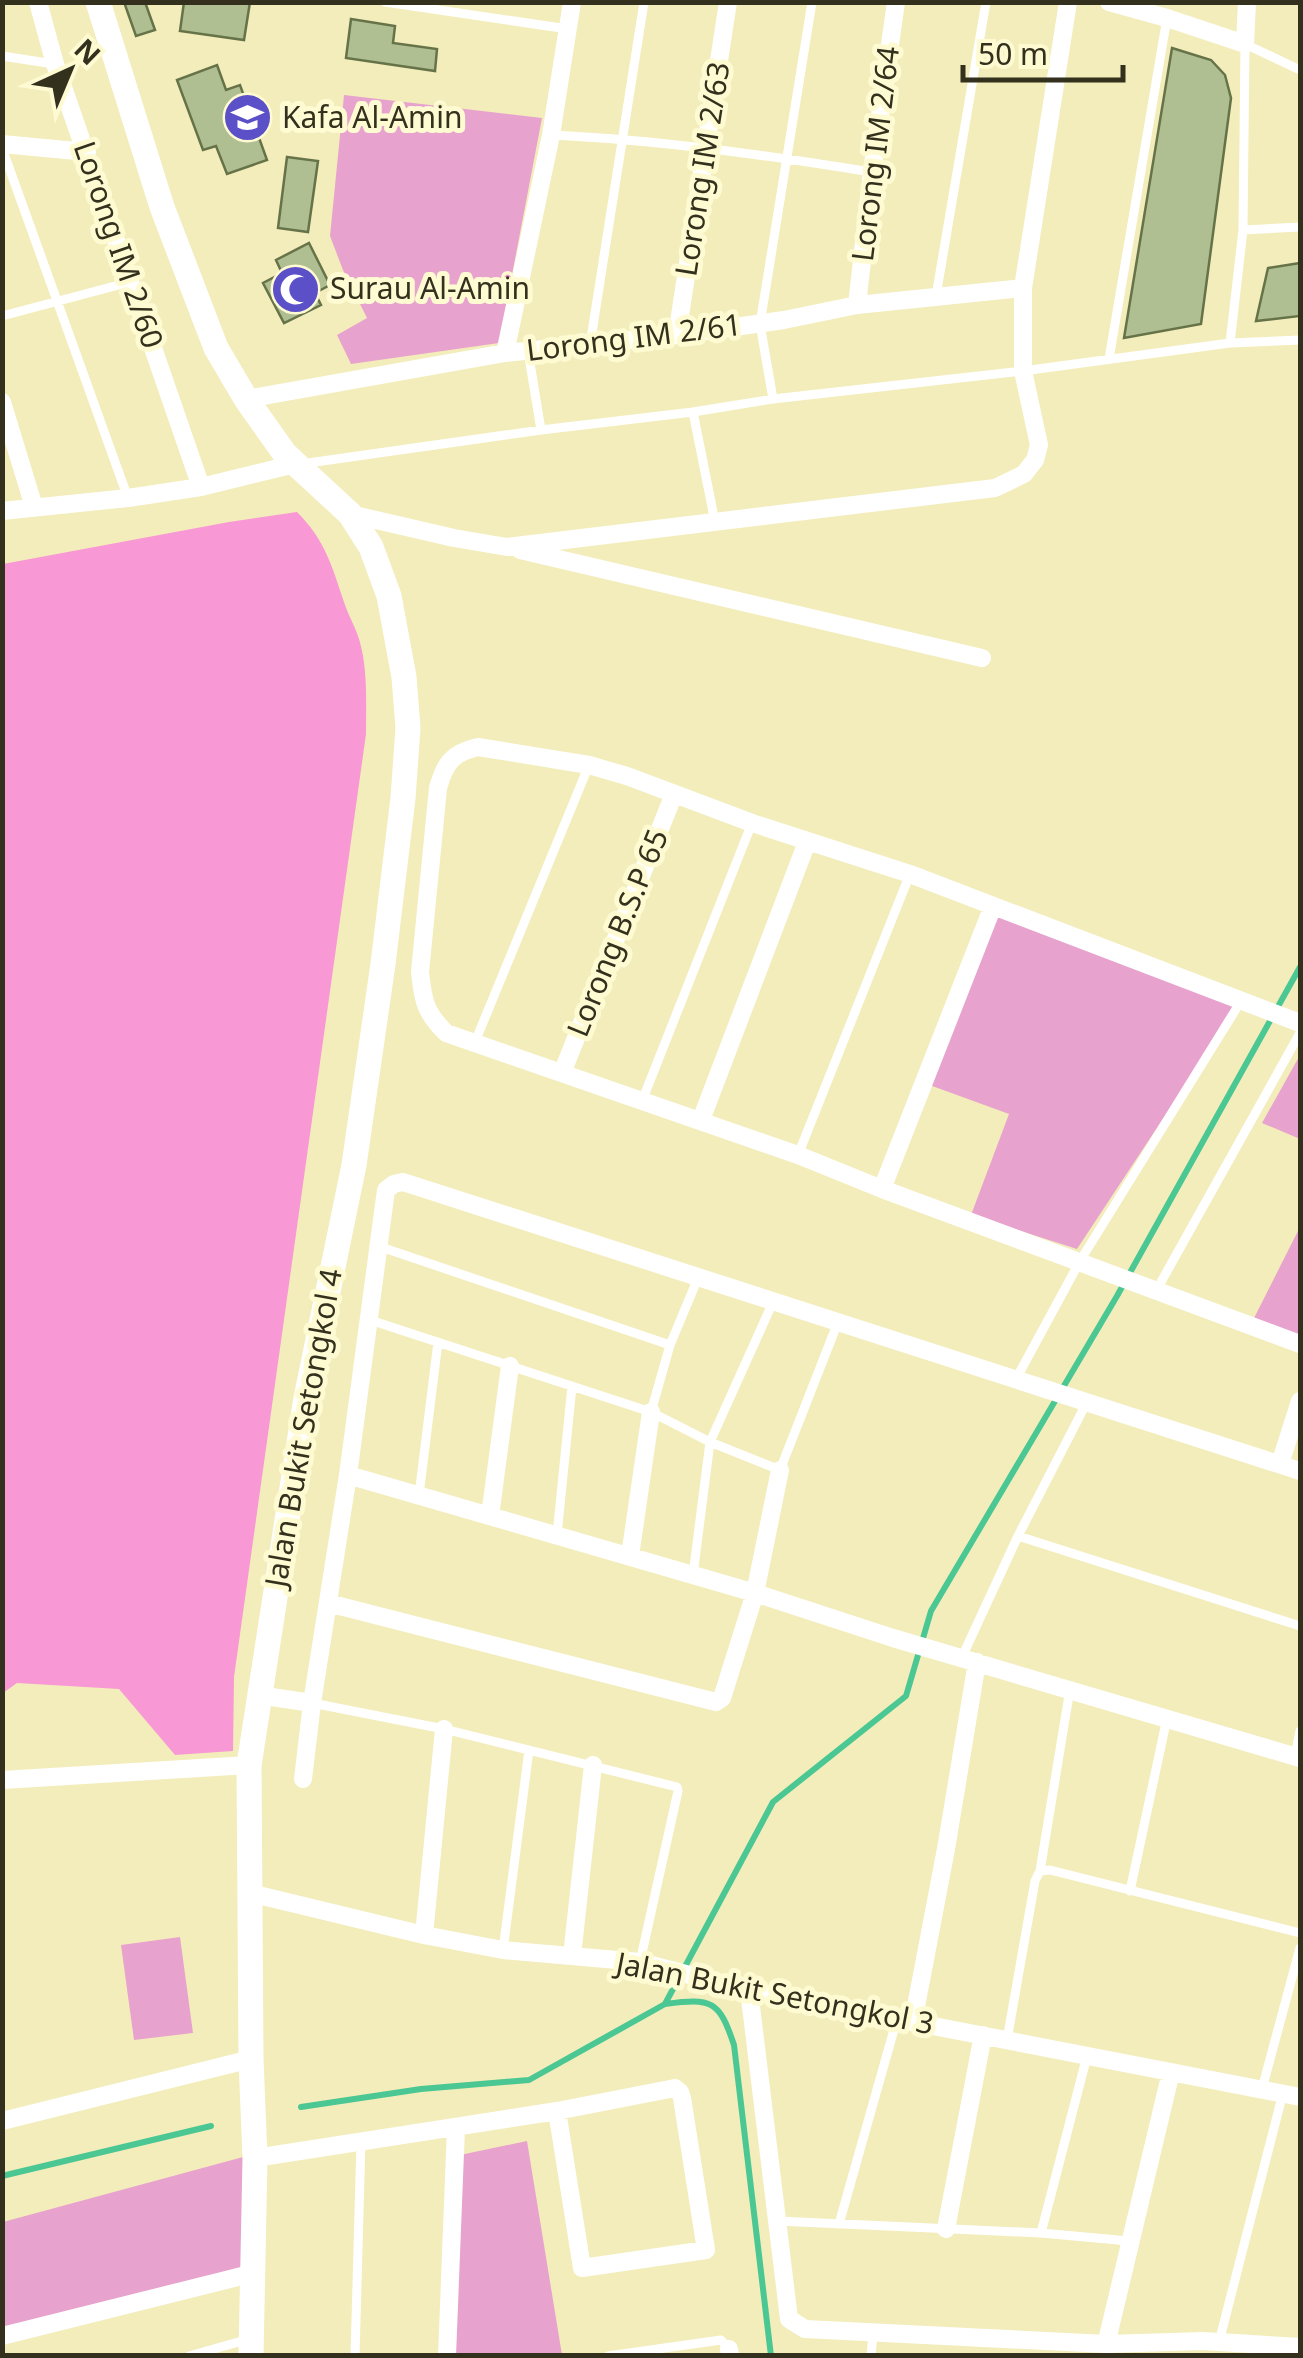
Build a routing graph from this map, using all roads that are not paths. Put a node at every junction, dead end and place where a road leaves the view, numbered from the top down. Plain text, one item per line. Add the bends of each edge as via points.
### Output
1 (38, 2) edge
2 (98, 2) edge
3 (384, 2) edge
4 (572, 2) edge
5 (644, 2) edge
6 (728, 2) edge
7 (812, 2) edge
8 (896, 2) edge
9 (986, 2) edge
10 (1068, 2) edge
11 (1109, 2) edge
12 (1247, 2) edge
13 (394, 3) edge
14 (1167, 18) junction
15 (568, 29) junction
16 (1245, 44) junction
17 (2, 56) edge
18 (56, 64) junction
19 (1300, 70) edge
20 (551, 136) junction
21 (624, 139) junction
22 (2, 146) edge
23 (705, 148) junction
24 (86, 152) junction
25 (785, 158) junction
26 (872, 172) junction
27 (1300, 226) edge
28 (1243, 230) junction
29 (132, 282) junction
30 (1023, 288) junction
31 (936, 298) junction
32 (56, 301) junction
33 (857, 305) junction
34 (2, 316) edge
35 (760, 324) junction
36 (677, 335) junction
37 (1300, 340) edge
38 (1230, 343) junction
39 (590, 345) junction
40 (528, 351) junction
41 (505, 353) junction
42 (1109, 358) junction
43 (1023, 371) junction
44 (246, 399) junction
45 (773, 399) junction
46 (2, 402) edge
47 (693, 412) junction
48 (541, 430) junction
49 (295, 464) junction
50 (202, 487) junction
51 (128, 498) junction
52 (34, 507) junction
53 (2, 511) edge
54 (350, 514) junction
55 (716, 523) junction
56 (508, 548) junction
57 (982, 658) dead end
58 (589, 765) junction
59 (674, 794) junction
60 (752, 823) junction
61 (806, 842) junction
62 (910, 874) junction
63 (993, 906) junction
64 (1249, 1002) junction
65 (1294, 1020) edge
66 (1300, 1033) edge
67 (474, 1042) junction
68 (562, 1073) junction
69 (642, 1101) junction
70 (701, 1120) junction
71 (798, 1155) junction
72 (882, 1189) junction
73 (378, 1246) junction
74 (1080, 1261) junction
75 (698, 1276) junction
76 (1156, 1291) junction
77 (774, 1301) junction
78 (370, 1320) junction
79 (838, 1322) junction
80 (438, 1342) junction
81 (1300, 1344) edge
82 (670, 1345) junction
83 (510, 1366) junction
84 (1021, 1381) junction
85 (572, 1386) junction
86 (1300, 1401) edge
87 (1084, 1402) junction
88 (651, 1412) junction
89 (710, 1442) junction
90 (1280, 1464) junction
91 (780, 1470) junction
92 (1300, 1471) edge
93 (348, 1475) junction
94 (418, 1495) junction
95 (490, 1516) junction
96 (558, 1535) junction
97 (1018, 1536) junction
98 (630, 1556) junction
99 (693, 1575) junction
100 (755, 1592) junction
101 (328, 1603) junction
102 (1300, 1626) edge
103 (966, 1658) junction
104 (1070, 1689) junction
105 (258, 1694) junction
106 (312, 1703) junction
107 (1167, 1718) junction
108 (444, 1729) junction
109 (1300, 1731) edge
110 (529, 1750) junction
111 (1298, 1757) edge
112 (249, 1765) junction
113 (593, 1765) junction
114 (2, 1780) edge
115 (303, 1780) dead end
116 (1040, 1871) junction
117 (1130, 1890) junction
118 (250, 1893) junction
119 (1300, 1933) edge
120 (424, 1935) junction
121 (1300, 1948) edge
122 (503, 1950) junction
123 (572, 1956) junction
124 (640, 1962) junction
125 (748, 1990) junction
126 (905, 2020) junction
127 (984, 2035) junction
128 (1007, 2040) junction
129 (1087, 2056) junction
130 (251, 2059) junction
131 (1171, 2072) junction
132 (1262, 2090) junction
133 (1292, 2095) edge
134 (557, 2111) junction
135 (2, 2121) edge
136 (456, 2127) junction
137 (361, 2141) junction
138 (255, 2158) junction
139 (778, 2220) junction
140 (838, 2224) junction
141 (946, 2228) junction
142 (1040, 2234) junction
143 (1130, 2241) junction
144 (254, 2273) junction
145 (872, 2333) junction
146 (2, 2336) edge
147 (252, 2347) edge
148 (1208, 2347) edge
149 (1300, 2347) edge
150 (1105, 2350) edge
151 (730, 2352) edge
152 (634, 2354) edge
153 (188, 2356) edge
154 (355, 2356) edge
155 (447, 2356) edge
156 (608, 2356) edge
157 (871, 2356) edge

1 - 18 street, Lorong IM 2/60
2 - 44 street, Jalan Bukit Setongkol 4 via 162,206 216,348
3 - 13 lane
4 - 15 street
5 - 21 lane
6 - 23 street, Lorong IM 2/63
7 - 25 lane
8 - 26 street, Lorong IM 2/64
9 - 31 lane
10 - 30 street
11 - 14 street
12 - 16 street
13 - 15 lane
14 - 16 street
14 - 42 lane
15 - 20 street
16 - 19 lane
16 - 28 lane
17 - 18 lane
18 - 24 street, Lorong IM 2/60
20 - 21 lane
20 - 41 street
21 - 23 lane
21 - 39 lane
22 - 24 street
22 - 32 lane
23 - 25 lane
23 - 36 street, Lorong IM 2/63
24 - 29 street, Lorong IM 2/60
25 - 26 lane
25 - 35 lane
26 - 33 street, Lorong IM 2/64
27 - 28 lane
28 - 38 lane
29 - 32 lane
29 - 50 street, Lorong IM 2/60
30 - 31 street, Lorong IM 2/61
30 - 43 street
31 - 33 street, Lorong IM 2/61
32 - 34 lane
32 - 51 lane
33 - 35 street, Lorong IM 2/61
35 - 36 street, Lorong IM 2/61
35 - 45 lane
36 - 39 street, Lorong IM 2/61
37 - 38 lane
38 - 42 lane
39 - 40 street, Lorong IM 2/61
40 - 41 street, Lorong IM 2/61
40 - 48 lane
41 - 44 street, Lorong IM 2/61
42 - 43 lane
43 - 45 lane
43 - 55 street via 1039,445 1024,474 995,488
44 - 49 street, Jalan Bukit Setongkol 4
45 - 47 lane
46 - 52 street
47 - 48 lane
47 - 55 lane
48 - 49 lane
49 - 50 street
49 - 54 street, Jalan Bukit Setongkol 4
50 - 51 street
51 - 52 street
52 - 53 street
54 - 56 street
54 - 105 street, Jalan Bukit Setongkol 4 via 371,547 388,596 406,694 404,780 354,1166 306,1398
55 - 56 street
56 - 57 street
58 - 59 street
58 - 67 lane
58 - 67 street via 478,747 460,751 442,773 422,997 446,1033
59 - 60 street
59 - 68 street, Lorong B.S.P 65
60 - 61 street
60 - 69 lane
61 - 62 street
61 - 70 street
62 - 63 street
62 - 71 lane
63 - 64 street
63 - 72 street
64 - 65 street
64 - 74 lane
66 - 76 lane
67 - 68 street
68 - 69 street
69 - 70 street
70 - 71 street
71 - 72 street
72 - 74 street
73 - 75 street via 386,1190 403,1182
73 - 78 street
73 - 82 lane
74 - 76 street
74 - 84 lane
75 - 77 street
75 - 82 lane
76 - 81 street
77 - 79 street
77 - 89 lane
78 - 80 lane
78 - 93 street
79 - 84 street
79 - 91 lane
80 - 83 lane
80 - 94 lane
82 - 88 lane
83 - 85 lane
83 - 95 street
84 - 87 street
85 - 88 lane
85 - 96 lane
86 - 90 street
87 - 90 street
87 - 97 lane
88 - 89 lane
88 - 98 street
89 - 91 lane
89 - 99 lane
90 - 92 street
91 - 100 street
93 - 94 street
93 - 101 street
94 - 95 street
95 - 96 street
96 - 98 street
97 - 102 lane
97 - 103 lane
98 - 99 street
99 - 100 street
100 - 101 street via 716,1702
100 - 103 street
101 - 106 street
103 - 104 street
103 - 126 street via 946,1849
104 - 107 street
104 - 116 lane
105 - 106 street
105 - 112 street, Jalan Bukit Setongkol 4
106 - 108 lane
106 - 115 street
107 - 111 street
107 - 117 lane
108 - 110 lane
108 - 120 street
109 - 111 lane
110 - 113 lane
110 - 122 lane
112 - 114 street
112 - 118 street, Jalan Bukit Setongkol 4
113 - 123 street
113 - 124 lane via 678,1791
116 - 117 lane
116 - 128 lane
117 - 119 lane
118 - 120 street, Jalan Bukit Setongkol 3
118 - 130 street, Jalan Bukit Setongkol 4
120 - 122 street, Jalan Bukit Setongkol 3
121 - 132 lane
122 - 123 street, Jalan Bukit Setongkol 3
123 - 124 street, Jalan Bukit Setongkol 3
124 - 125 street, Jalan Bukit Setongkol 3
125 - 126 street, Jalan Bukit Setongkol 3
125 - 139 street
126 - 127 street, Jalan Bukit Setongkol 3
126 - 140 lane
127 - 128 street, Jalan Bukit Setongkol 3
127 - 141 street
128 - 129 street, Jalan Bukit Setongkol 3
129 - 131 street, Jalan Bukit Setongkol 3
129 - 142 lane
130 - 135 street
130 - 138 street, Jalan Bukit Setongkol 4
131 - 132 street, Jalan Bukit Setongkol 3
131 - 143 street
132 - 133 street, Jalan Bukit Setongkol 3
133 - 148 lane
134 - 134 street via 680,2092 706,2250 582,2268
134 - 136 street
136 - 137 street
136 - 155 street
137 - 138 street
137 - 154 lane
138 - 144 street, Jalan Bukit Setongkol 4
139 - 140 lane
139 - 145 street via 789,2319 805,2330
140 - 141 lane
141 - 142 lane
142 - 143 lane
143 - 150 street
144 - 146 street
144 - 147 street, Jalan Bukit Setongkol 4
145 - 150 street
145 - 157 lane
147 - 153 lane
148 - 149 street
148 - 150 street
151 - 152 lane via 721,2340
152 - 156 lane

